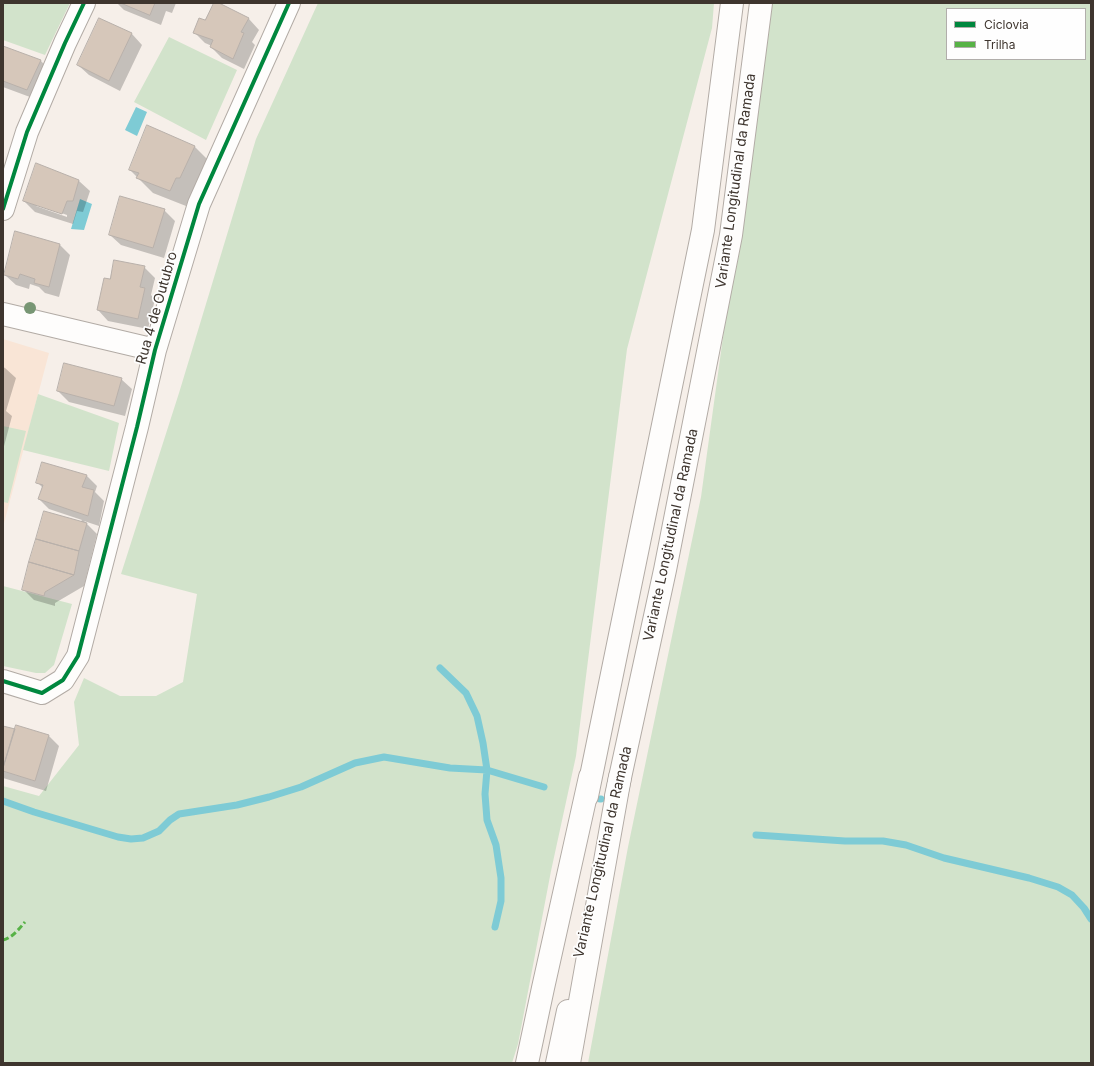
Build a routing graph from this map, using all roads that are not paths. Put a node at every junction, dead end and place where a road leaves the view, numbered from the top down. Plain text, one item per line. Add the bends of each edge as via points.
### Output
1 (84, 3) edge
2 (289, 3) edge
3 (732, 3) edge
4 (761, 3) edge
5 (3, 209) edge
6 (3, 314) edge
7 (155, 350) junction
8 (3, 681) edge
9 (590, 777) junction
10 (620, 777) junction
11 (527, 1063) edge
12 (538, 1063) edge
13 (557, 1063) edge
14 (569, 1063) edge

1 - 5 main road via 27,132
2 - 7 main road, Rua 4 de Outubro via 199,204
3 - 9 main road, Variante Longitudinal da Ramada via 703,230
4 - 10 main road, Variante Longitudinal da Ramada via 731,235 665,570
6 - 7 main road
7 - 8 main road, Rua 4 de Outubro via 78,656 63,680 42,693
9 - 11 main road
9 - 12 main road, Variante Longitudinal da Ramada
10 - 13 main road, Variante Longitudinal da Ramada
10 - 14 main road

